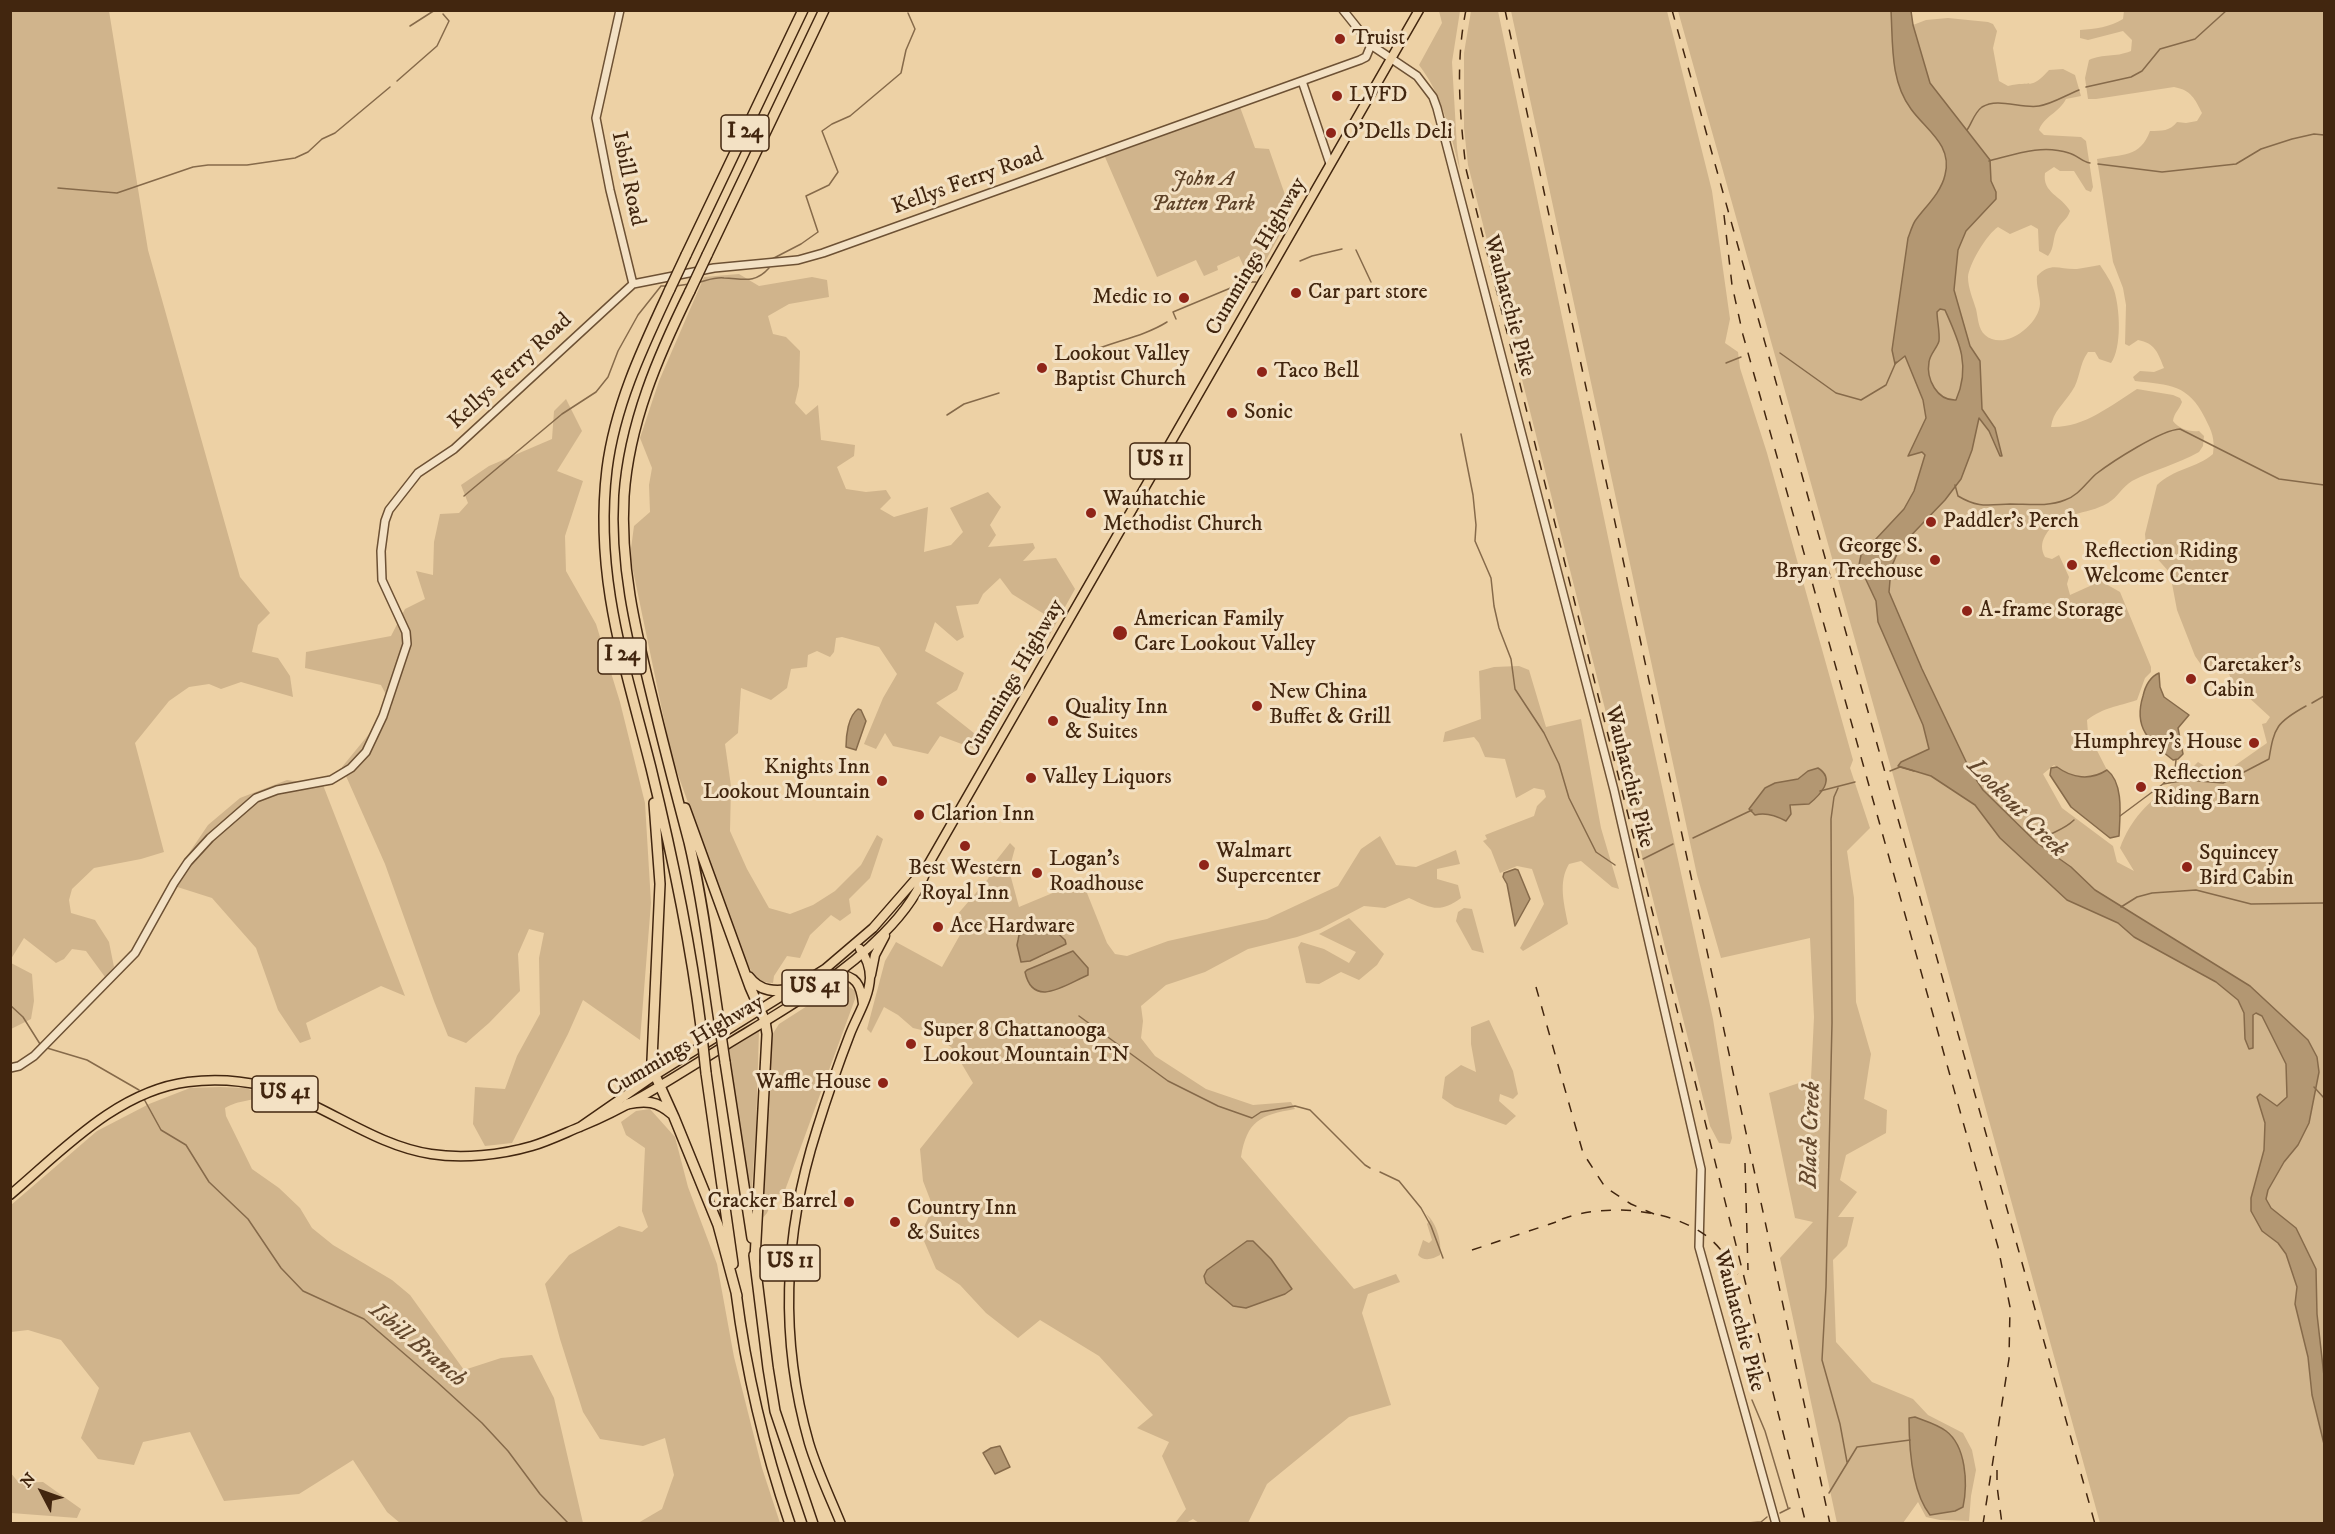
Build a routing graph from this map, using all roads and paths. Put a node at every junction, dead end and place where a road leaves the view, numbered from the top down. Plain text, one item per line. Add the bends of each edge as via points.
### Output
1 (620, 10) edge
2 (803, 10) edge
3 (824, 10) edge
4 (1343, 10) edge
5 (1419, 10) edge
6 (1371, 45) junction
7 (1393, 58) junction
8 (1302, 81) junction
9 (1330, 164) junction
10 (633, 284) junction
11 (666, 752) junction
12 (651, 768) junction
13 (928, 865) junction
14 (889, 927) junction
15 (856, 944) junction
16 (863, 953) junction
17 (746, 973) junction
18 (835, 974) junction
19 (869, 984) junction
20 (793, 989) junction
21 (863, 1005) junction
22 (759, 1011) junction
23 (765, 1021) junction
24 (10, 1068) edge
25 (655, 1075) junction
26 (660, 1086) junction
27 (627, 1104) junction
28 (674, 1117) junction
29 (580, 1127) junction
30 (10, 1195) edge
31 (755, 1259) junction
32 (736, 1296) junction
33 (790, 1524) edge
34 (813, 1524) edge
35 (841, 1524) edge
36 (1776, 1524) edge

1 - 10 street, Isbill Road via 596,118
2 - 12 highway, I 24, bridge via 638,358 622,400 607,467 604,557 611,609
3 - 11 highway, I 24, bridge via 649,381 632,441 624,494 624,555 634,627
4 - 6 street
5 - 7 main road, Cummings Highway / US 11
6 - 7 street, Wauhatchie Pike
6 - 8 street, Kellys Ferry Road via 1366,57
7 - 9 main road, Cummings Highway / US 11
7 - 36 street, Wauhatchie Pike via 1418,76 1437,108 1516,410 1614,790 1701,1169 1699,1247
8 - 9 street
8 - 10 street, Kellys Ferry Road via 823,253
9 - 13 main road, Cummings Highway / US 11
10 - 24 street, Kellys Ferry Road via 454,449 418,473 389,510 382,533 380,574 406,632 407,644 383,716 366,752 337,777 261,796 232,818 188,862 135,953 34,1056
11 - 17 highway
11 - 31 highway, I 24, bridge via 699,893
12 - 25 highway via 660,884 652,1060
12 - 32 highway, I 24, bridge via 693,964
13 - 14 main road, Cummings Highway / US 41 via 920,889
13 - 15 main road, Cummings Highway / US 41
14 - 16 main road, Cummings Highway / US 41
14 - 19 main road via 875,955
15 - 16 main road, US 11
15 - 20 main road, Cummings Highway / US 41
16 - 18 main road, Cummings Highway / US 41
16 - 19 main road, US 11 via 869,966
17 - 20 highway via 754,983 770,991
17 - 22 highway
18 - 21 main road via 850,976 859,984
18 - 23 main road, Cummings Highway / US 41
19 - 21 main road, US 11
20 - 22 main road, Cummings Highway / US 41
21 - 35 main road, US 11 via 828,1094 802,1181 792,1234 789,1283 789,1325 798,1398 810,1445
22 - 23 highway
22 - 25 main road, Cummings Highway / US 41
23 - 26 main road, Cummings Highway / US 41
23 - 31 highway
25 - 26 highway
25 - 29 main road, Cummings Highway / US 41
26 - 27 main road, Cummings Highway / US 41
26 - 28 highway
27 - 28 highway via 653,1102
27 - 29 main road, Cummings Highway / US 41
28 - 32 highway via 718,1225
29 - 30 main road, Cummings Highway / US 41 via 512,1150 479,1155 431,1154 402,1147 265,1086 218,1080 186,1082 118,1108
31 - 34 highway, I 24 via 775,1411
32 - 33 highway, I 24 via 756,1410

